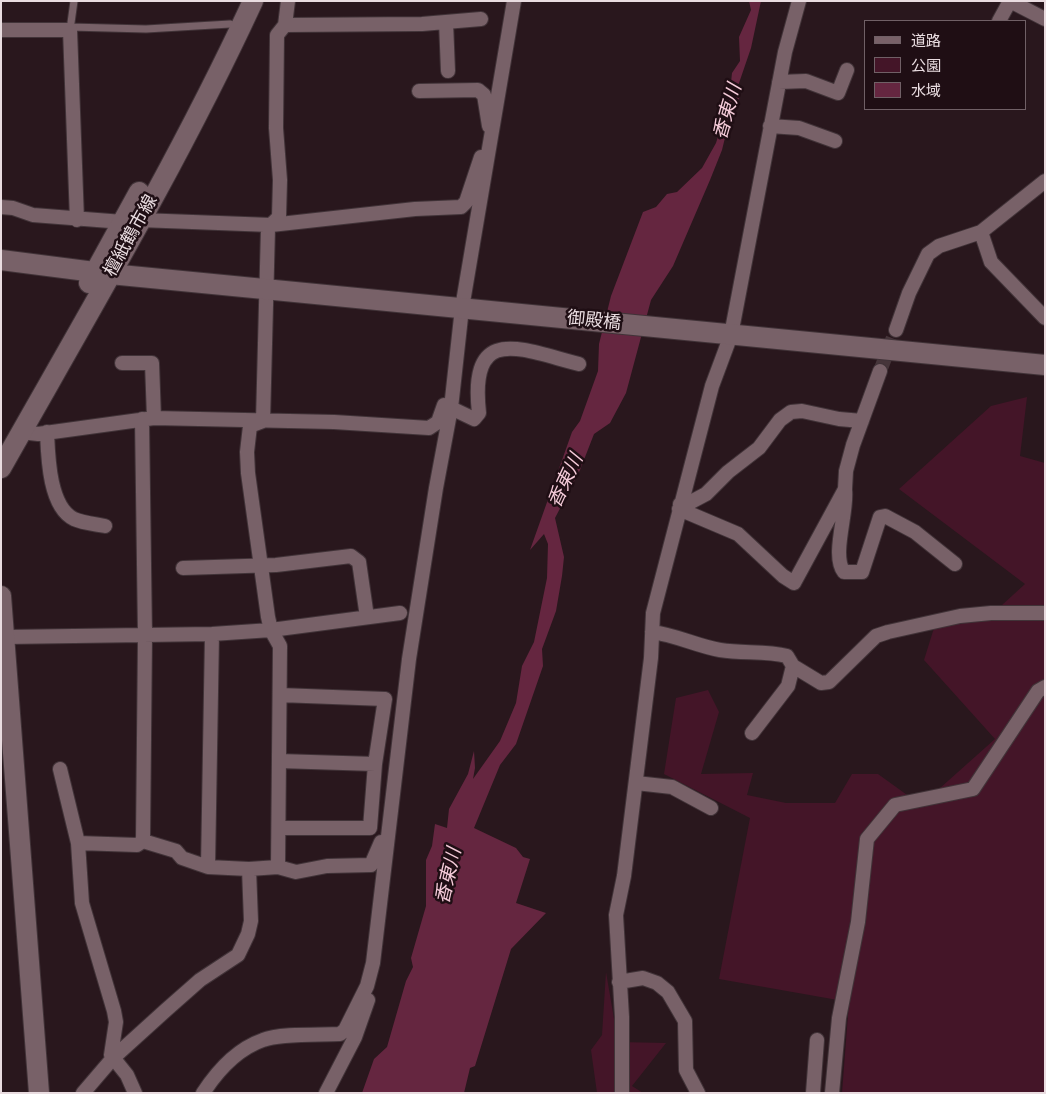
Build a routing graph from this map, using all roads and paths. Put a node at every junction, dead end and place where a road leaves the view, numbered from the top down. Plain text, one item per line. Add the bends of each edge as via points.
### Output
1 (74, 1) edge
2 (240, 1) edge
3 (253, 1) edge
4 (288, 1) edge
5 (514, 1) edge
6 (798, 1) edge
7 (1014, 2) edge
8 (481, 19) dead end
9 (1045, 19) edge
10 (1000, 20) edge
11 (446, 22) junction
12 (230, 24) junction
13 (285, 25) junction
14 (70, 29) junction
15 (1, 30) edge
16 (847, 70) dead end
17 (448, 71) dead end
18 (779, 82) junction
19 (419, 91) dead end
20 (770, 126) junction
21 (492, 134) junction
22 (835, 141) dead end
23 (1045, 180) edge
24 (1, 207) edge
25 (77, 220) junction
26 (131, 221) junction
27 (271, 225) junction
28 (981, 232) junction
29 (1, 260) edge
30 (103, 273) junction
31 (265, 288) junction
32 (464, 308) junction
33 (1045, 318) edge
34 (896, 330) tunnel mouth
35 (726, 334) junction
36 (122, 364) dead end
37 (579, 364) dead end
38 (1045, 365) edge
39 (880, 370) tunnel mouth
40 (451, 402) junction
41 (148, 419) junction
42 (862, 420) junction
43 (263, 421) junction
44 (21, 432) junction
45 (47, 432) junction
46 (1, 439) edge
47 (1, 468) edge
48 (845, 489) junction
49 (680, 507) junction
50 (105, 526) dead end
51 (955, 564) dead end
52 (261, 565) junction
53 (183, 568) dead end
54 (1, 596) edge
55 (400, 613) dead end
56 (1045, 613) edge
57 (367, 617) junction
58 (271, 630) junction
59 (652, 632) junction
60 (212, 634) junction
61 (145, 636) junction
62 (5, 637) junction
63 (792, 666) junction
64 (1045, 687) edge
65 (280, 695) junction
66 (752, 733) dead end
67 (279, 762) junction
68 (375, 764) junction
69 (60, 769) dead end
70 (636, 783) junction
71 (711, 808) dead end
72 (279, 828) junction
73 (387, 838) junction
74 (143, 841) junction
75 (78, 843) junction
76 (208, 867) junction
77 (278, 867) junction
78 (249, 869) junction
79 (619, 982) junction
80 (367, 986) junction
81 (817, 1040) dead end
82 (113, 1058) junction
83 (39, 1093) edge
84 (84, 1093) edge
85 (135, 1093) edge
86 (203, 1093) edge
87 (326, 1093) edge
88 (622, 1093) edge
89 (698, 1093) edge
90 (813, 1093) edge
91 (832, 1093) edge

1 - 14 lane
2 - 12 street, 檀紙鶴市線
3 - 26 street, 檀紙鶴市線 via 230,51
4 - 13 street
5 - 21 street
6 - 18 street
7 - 9 street
7 - 10 street
8 - 11 street
11 - 13 street
11 - 17 street
12 - 14 lane
12 - 26 street, 檀紙鶴市線
13 - 27 street via 277,35 279,217
14 - 15 street
14 - 25 street
16 - 18 street via 838,93 806,81
18 - 20 street
19 - 21 street via 478,90 484,95
20 - 22 street via 799,128
20 - 35 street
21 - 27 street via 484,146 466,202 461,206 415,208
21 - 32 street
23 - 28 street
24 - 25 street
25 - 26 street
26 - 27 street
26 - 30 street, 檀紙鶴市線
27 - 31 street via 268,228
28 - 33 street via 991,262
28 - 34 street via 939,246 928,254
29 - 30 street, 御殿橋
30 - 31 street, 御殿橋
30 - 44 street, 檀紙鶴市線
30 - 46 street, 檀紙鶴市線
31 - 32 street, 御殿橋
31 - 43 street
32 - 35 street, 御殿橋
32 - 40 street
35 - 38 street, 御殿橋
35 - 49 street
36 - 41 street via 152,363
37 - 40 street via 515,347 498,349 485,357 480,368 479,413 474,419
39 - 42 street
40 - 43 street via 445,400 438,422 429,428
40 - 73 street via 409,659
41 - 43 street
41 - 45 street
41 - 61 street
42 - 48 street via 846,471
42 - 49 street via 791,412 780,420 759,448 706,494
43 - 52 street via 250,426 247,452
44 - 45 street
44 - 47 street, 檀紙鶴市線
45 - 50 street via 48,460 59,502 72,518
48 - 49 street via 794,583 738,534
48 - 51 street via 847,500 840,541 844,572 862,572 880,517 885,516 915,532
49 - 59 street via 653,613
52 - 53 street
52 - 57 street via 276,566 350,556 359,562
52 - 58 street
54 - 62 street
55 - 57 street
56 - 63 street via 960,616 888,632 876,636 829,682 821,683
57 - 58 street
58 - 60 street
58 - 65 street via 280,646
59 - 63 street via 720,650 787,656
59 - 70 street
60 - 61 street
60 - 76 street
61 - 62 street
61 - 74 street
62 - 83 street
63 - 66 street via 788,686
64 - 91 street via 1038,691 973,789 896,805 867,839 858,922 839,1018
65 - 67 street
65 - 68 street via 385,700
67 - 68 street
67 - 72 street
68 - 72 street via 370,828
69 - 75 street
70 - 71 street via 672,787
70 - 79 street via 616,915
72 - 77 street
73 - 77 street via 381,842 371,865 327,866 296,872
73 - 80 street via 373,963
74 - 75 street via 137,845
74 - 76 street via 176,851 182,858
75 - 82 street via 82,903 116,1022
76 - 78 street
77 - 78 street
78 - 82 street via 251,921 238,956 200,980
79 - 88 street
79 - 89 street via 643,978 668,992 686,1021 686,1070
80 - 86 street via 340,1034 264,1039 238,1053 216,1073
80 - 87 street via 369,999
81 - 90 street
82 - 84 street
82 - 85 street via 127,1075

